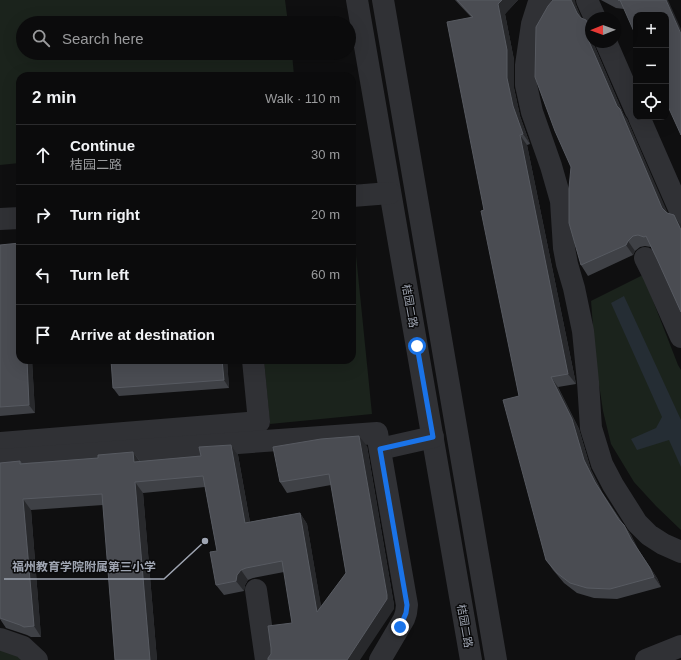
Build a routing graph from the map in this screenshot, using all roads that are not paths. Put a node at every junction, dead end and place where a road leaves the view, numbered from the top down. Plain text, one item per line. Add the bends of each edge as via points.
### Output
1 (357, 0) edge
2 (383, 0) edge
3 (541, 0) edge
4 (587, 0) edge
5 (592, 12) edge
6 (609, 48) edge
7 (633, 104) edge
8 (640, 120) edge
9 (390, 193) junction
10 (356, 196) edge
11 (681, 213) edge
12 (16, 218) edge
13 (0, 219) edge
14 (645, 258) dead end
15 (681, 338) edge
16 (254, 364) edge
17 (433, 437) junction
18 (0, 443) edge
19 (380, 449) junction
20 (0, 460) edge
21 (681, 552) edge
22 (256, 590) dead end
23 (0, 638) edge
24 (681, 646) edge
25 (37, 660) edge
26 (266, 660) edge
27 (380, 660) edge
28 (471, 660) edge
29 (496, 660) edge
30 (646, 660) edge

1 - 9 street, 桔园二路
2 - 29 street
3 - 21 street via 532,24 526,84 532,112 561,201 564,248 583,331 591,428 602,464 637,523 648,535
4 - 5 street
6 - 7 street
8 - 11 street
9 - 10 street
9 - 17 street, 桔园二路
12 - 13 street
14 - 15 street
16 - 18 street via 259,422
17 - 19 street
17 - 28 street, 桔园二路
19 - 20 street via 377,433
19 - 27 street via 407,605 404,619
22 - 26 street
23 - 25 street via 23,647
24 - 30 street

